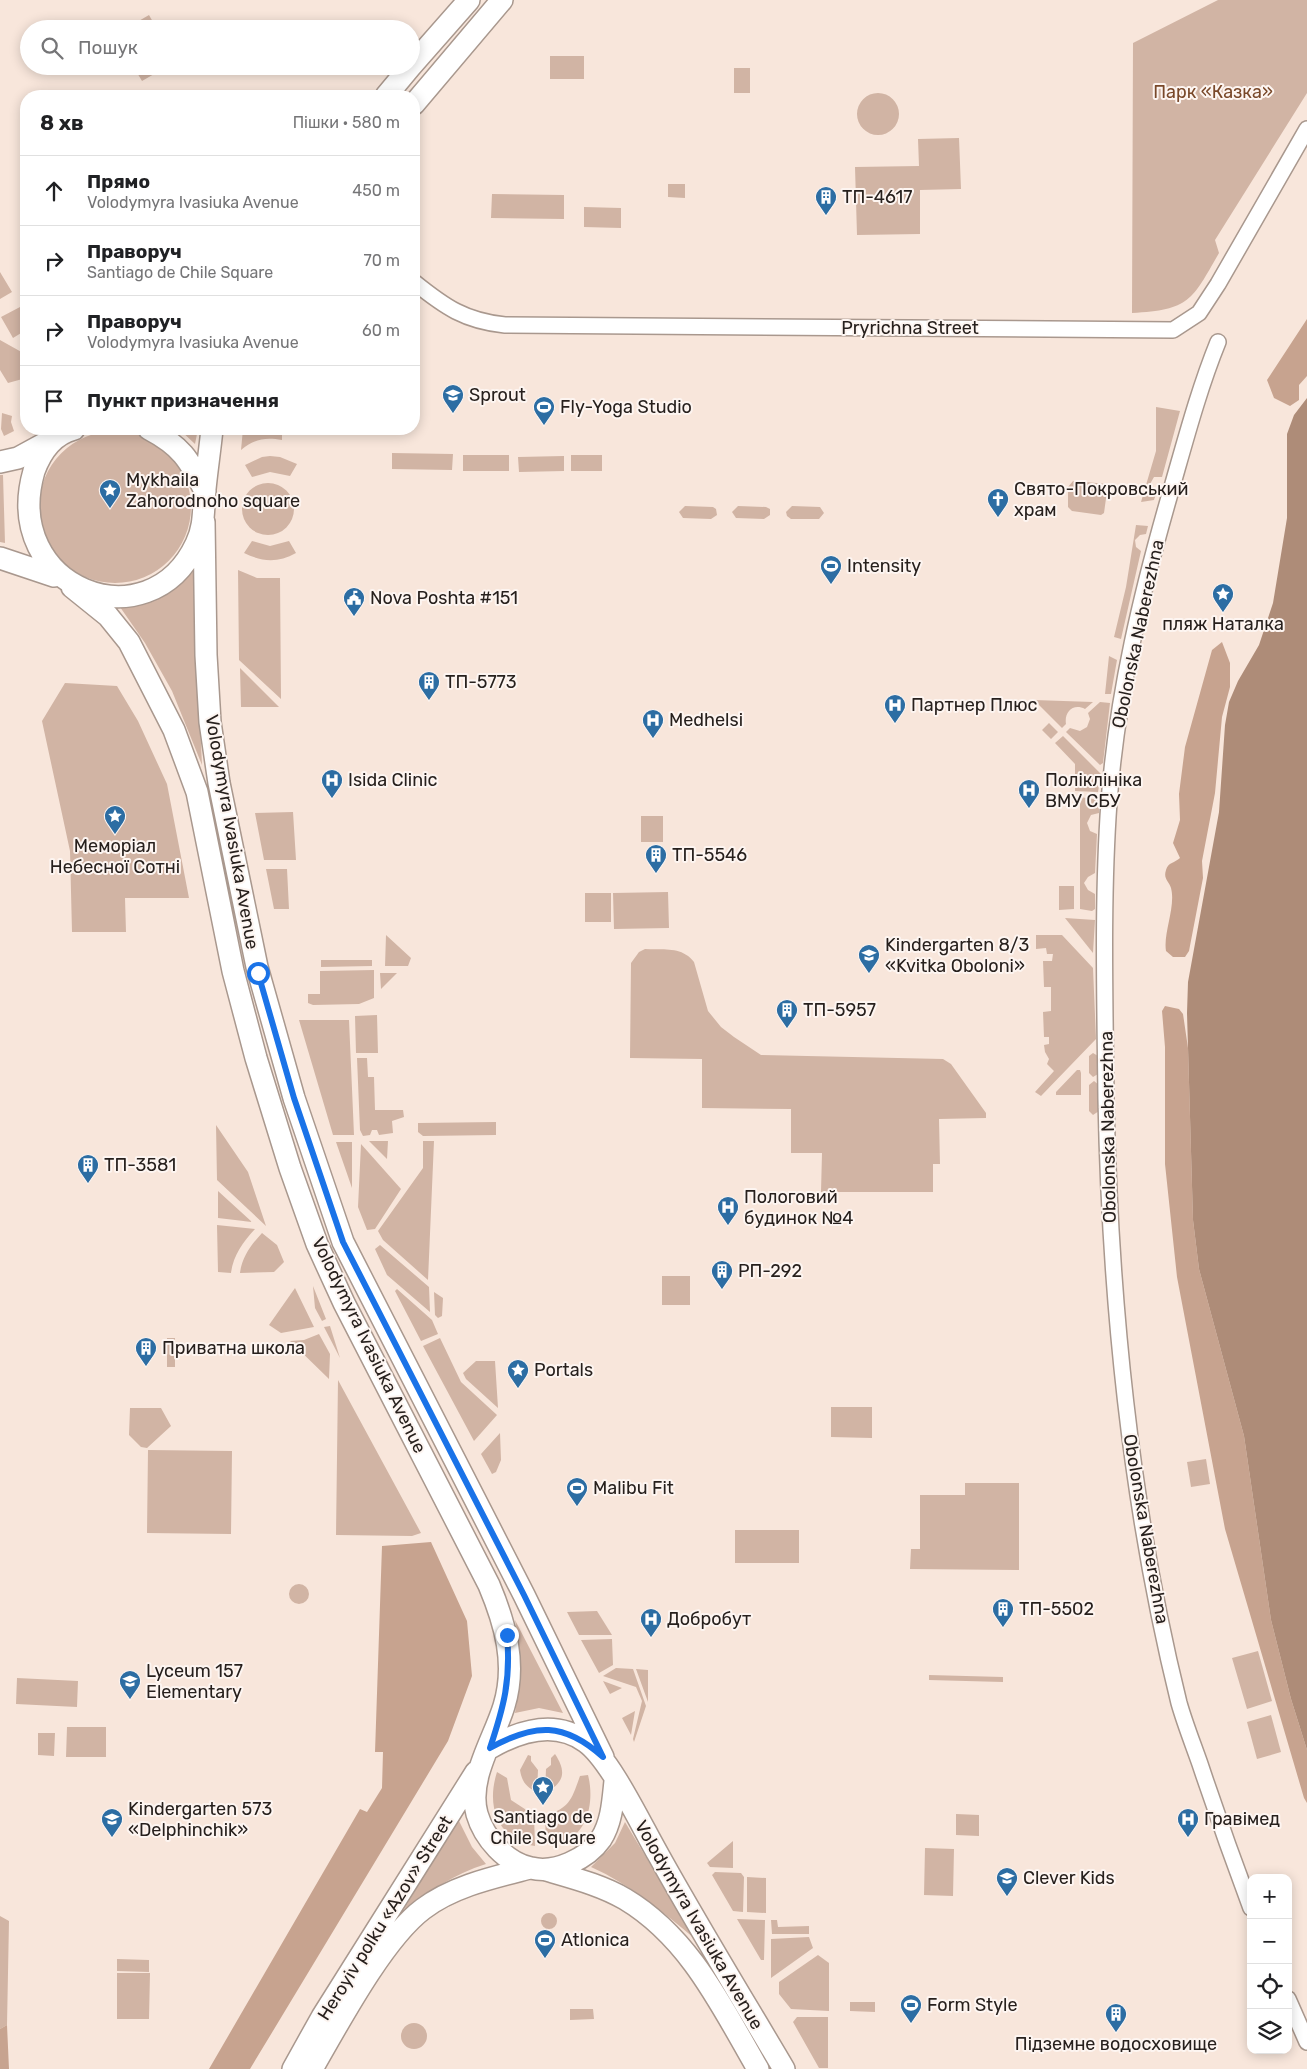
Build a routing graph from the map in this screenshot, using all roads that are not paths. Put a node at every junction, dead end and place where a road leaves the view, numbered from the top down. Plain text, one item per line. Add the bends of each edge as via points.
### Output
1 (469, 0) edge
2 (502, 0) edge
3 (420, 56) edge
4 (404, 75) edge
5 (391, 90) edge
6 (420, 97) edge
7 (1307, 129) edge
8 (420, 287) edge
9 (1218, 342) dead end
10 (60, 435) edge
11 (62, 435) edge
12 (161, 435) edge
13 (211, 435) edge
14 (0, 462) edge
15 (205, 491) junction
16 (204, 522) junction
17 (0, 558) edge
18 (65, 582) junction
19 (490, 1748) junction
20 (603, 1757) junction
21 (479, 1768) junction
22 (615, 1780) junction
23 (537, 1869) junction
24 (1247, 1897) edge
25 (1292, 2008) edge
26 (1307, 2042) edge
27 (293, 2069) edge
28 (312, 2069) edge
29 (758, 2069) edge
30 (784, 2069) edge

1 - 3 main road
2 - 6 main road
4 - 5 main road
7 - 8 street, Pryrichna Street via 1199,313 1173,330 505,325 462,316
9 - 24 street, Obolonska Naberezhna via 1202,382 1148,573 1121,700 1108,833 1104,972 1107,1137 1111,1251 1122,1387 1147,1548 1181,1708
10 - 14 main road via 18,458
11 - 18 main road via 36,464 27,491 26,516 40,559
12 - 15 main road via 189,460
13 - 15 main road
15 - 16 main road
16 - 18 main road via 186,563 166,581 142,593 119,597 94,594
16 - 20 main road, Volodymyra Ivasiuka Avenue via 206,655 210,722 219,783 258,973 316,1168 343,1242
17 - 18 main road
18 - 19 main road, Volodymyra Ivasiuka Avenue via 108,616 129,642 174,730 197,792 227,944 254,1050 317,1244 489,1585 503,1619 509,1654 507,1689
19 - 20 main road via 514,1734 538,1729 565,1732 585,1741
19 - 21 main road
20 - 22 main road
21 - 23 main road via 477,1812 484,1832 512,1860
21 - 27 main road, Heroyiv polku «Azov» Street via 322,2017
22 - 23 main road via 609,1822 591,1850 571,1863
22 - 30 main road, Volodymyra Ivasiuka Avenue
23 - 28 main road, Heroyiv polku «Azov» Street via 462,1888 423,1909 396,1937
23 - 29 main road, Volodymyra Ivasiuka Avenue via 585,1881 625,1899 661,1926 688,1954 703,1976
25 - 26 street

